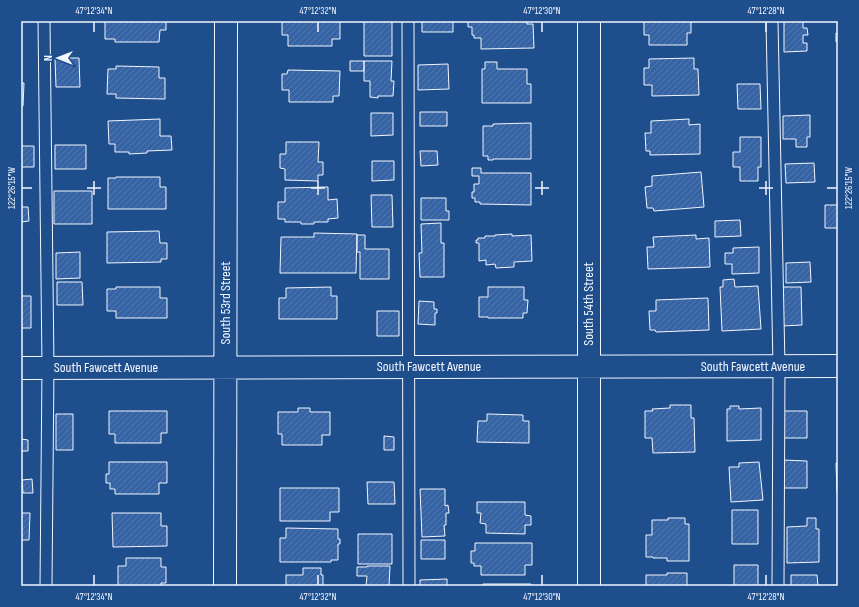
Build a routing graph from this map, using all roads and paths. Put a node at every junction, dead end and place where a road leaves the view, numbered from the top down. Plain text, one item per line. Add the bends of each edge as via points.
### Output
1 (44, 21) edge
2 (226, 21) edge
3 (408, 21) edge
4 (588, 21) edge
5 (772, 21) edge
6 (409, 366) junction
7 (588, 366) junction
8 (779, 366) junction
9 (838, 366) edge
10 (48, 367) junction
11 (225, 367) junction
12 (21, 368) edge
13 (46, 586) edge
14 (225, 586) edge
15 (409, 586) edge
16 (590, 586) edge
17 (778, 586) edge

1 - 10 lane
2 - 11 street, South 53rd Street
3 - 6 lane
4 - 7 street, South 54th Street
5 - 8 lane
6 - 7 street, South Fawcett Avenue
6 - 11 street, South Fawcett Avenue
6 - 15 lane
7 - 8 street, South Fawcett Avenue
7 - 16 street, South 54th Street
8 - 9 street, South Fawcett Avenue
8 - 17 lane
10 - 11 street, South Fawcett Avenue
10 - 12 street, South Fawcett Avenue
10 - 13 lane
11 - 14 street, South 53rd Street

